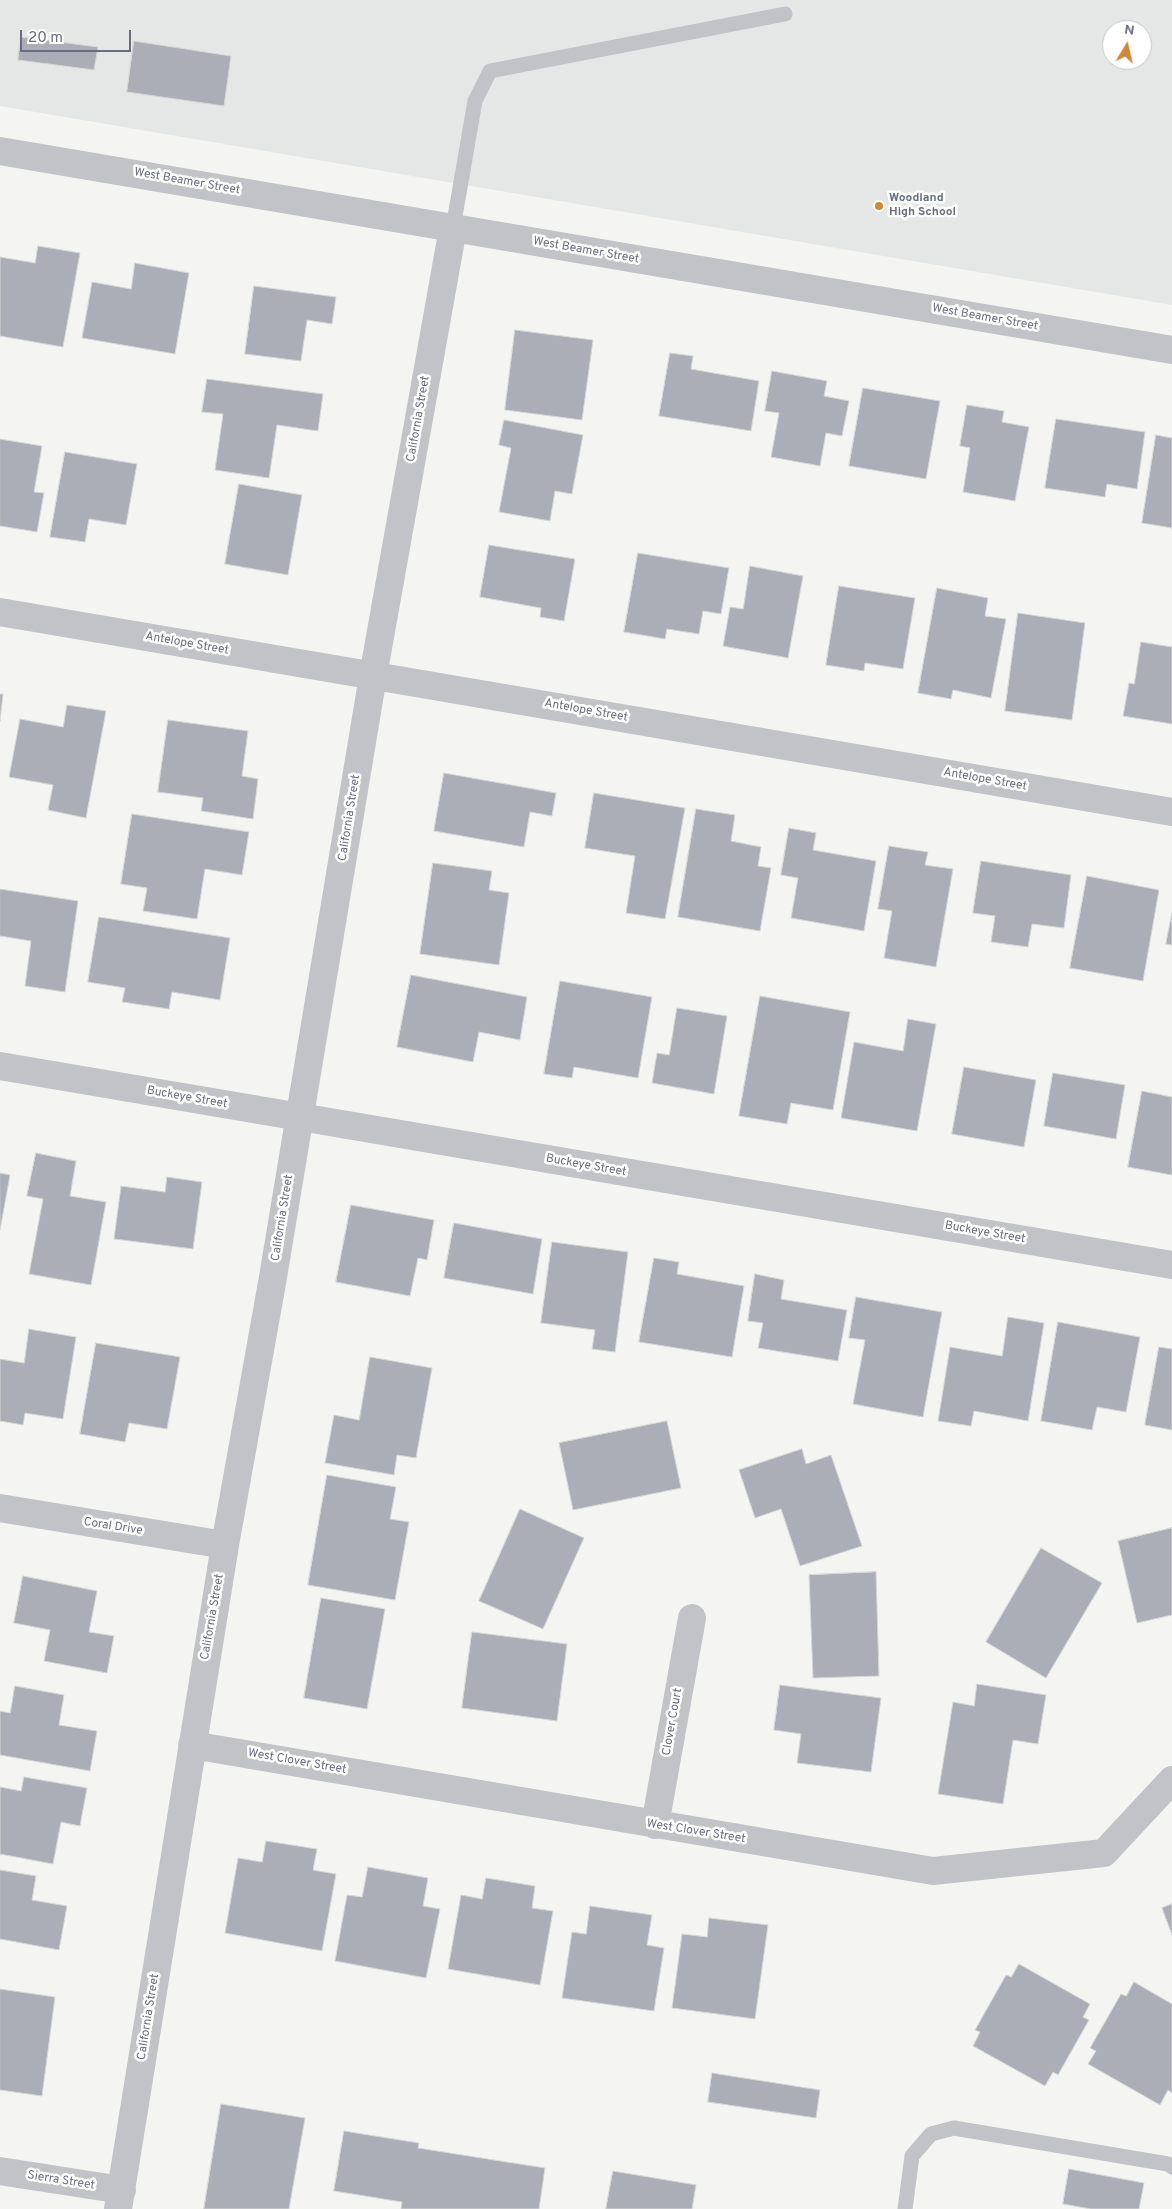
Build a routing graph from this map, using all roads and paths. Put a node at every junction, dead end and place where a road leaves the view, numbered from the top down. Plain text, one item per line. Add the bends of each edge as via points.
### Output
1 (785, 14) dead end
2 (0, 151) edge
3 (453, 228) junction
4 (1172, 350) edge
5 (0, 612) edge
6 (373, 676) junction
7 (1172, 812) edge
8 (0, 1066) edge
9 (300, 1117) junction
10 (1172, 1265) edge
11 (0, 1508) edge
12 (225, 1545) junction
13 (692, 1618) dead end
14 (192, 1745) junction
15 (1172, 1780) edge
16 (654, 1825) junction
17 (1172, 2166) edge
18 (0, 2171) edge
19 (120, 2200) edge
20 (905, 2209) edge

1 - 3 lane via 490,71 475,101
2 - 3 street, West Beamer Street
3 - 4 street, West Beamer Street
3 - 6 street, California Street
5 - 6 street, Antelope Street
6 - 7 street, Antelope Street
6 - 9 street, California Street
8 - 9 street, Buckeye Street
9 - 10 street, Buckeye Street
9 - 12 street, California Street
11 - 12 street, Coral Drive
12 - 14 street, California Street
13 - 16 street, Clover Court
14 - 16 street, West Clover Street
14 - 19 street, California Street
15 - 16 street, West Clover Street via 1104,1853 933,1872
17 - 20 lane via 954,2128 931,2134 912,2156
18 - 19 street, Sierra Street

